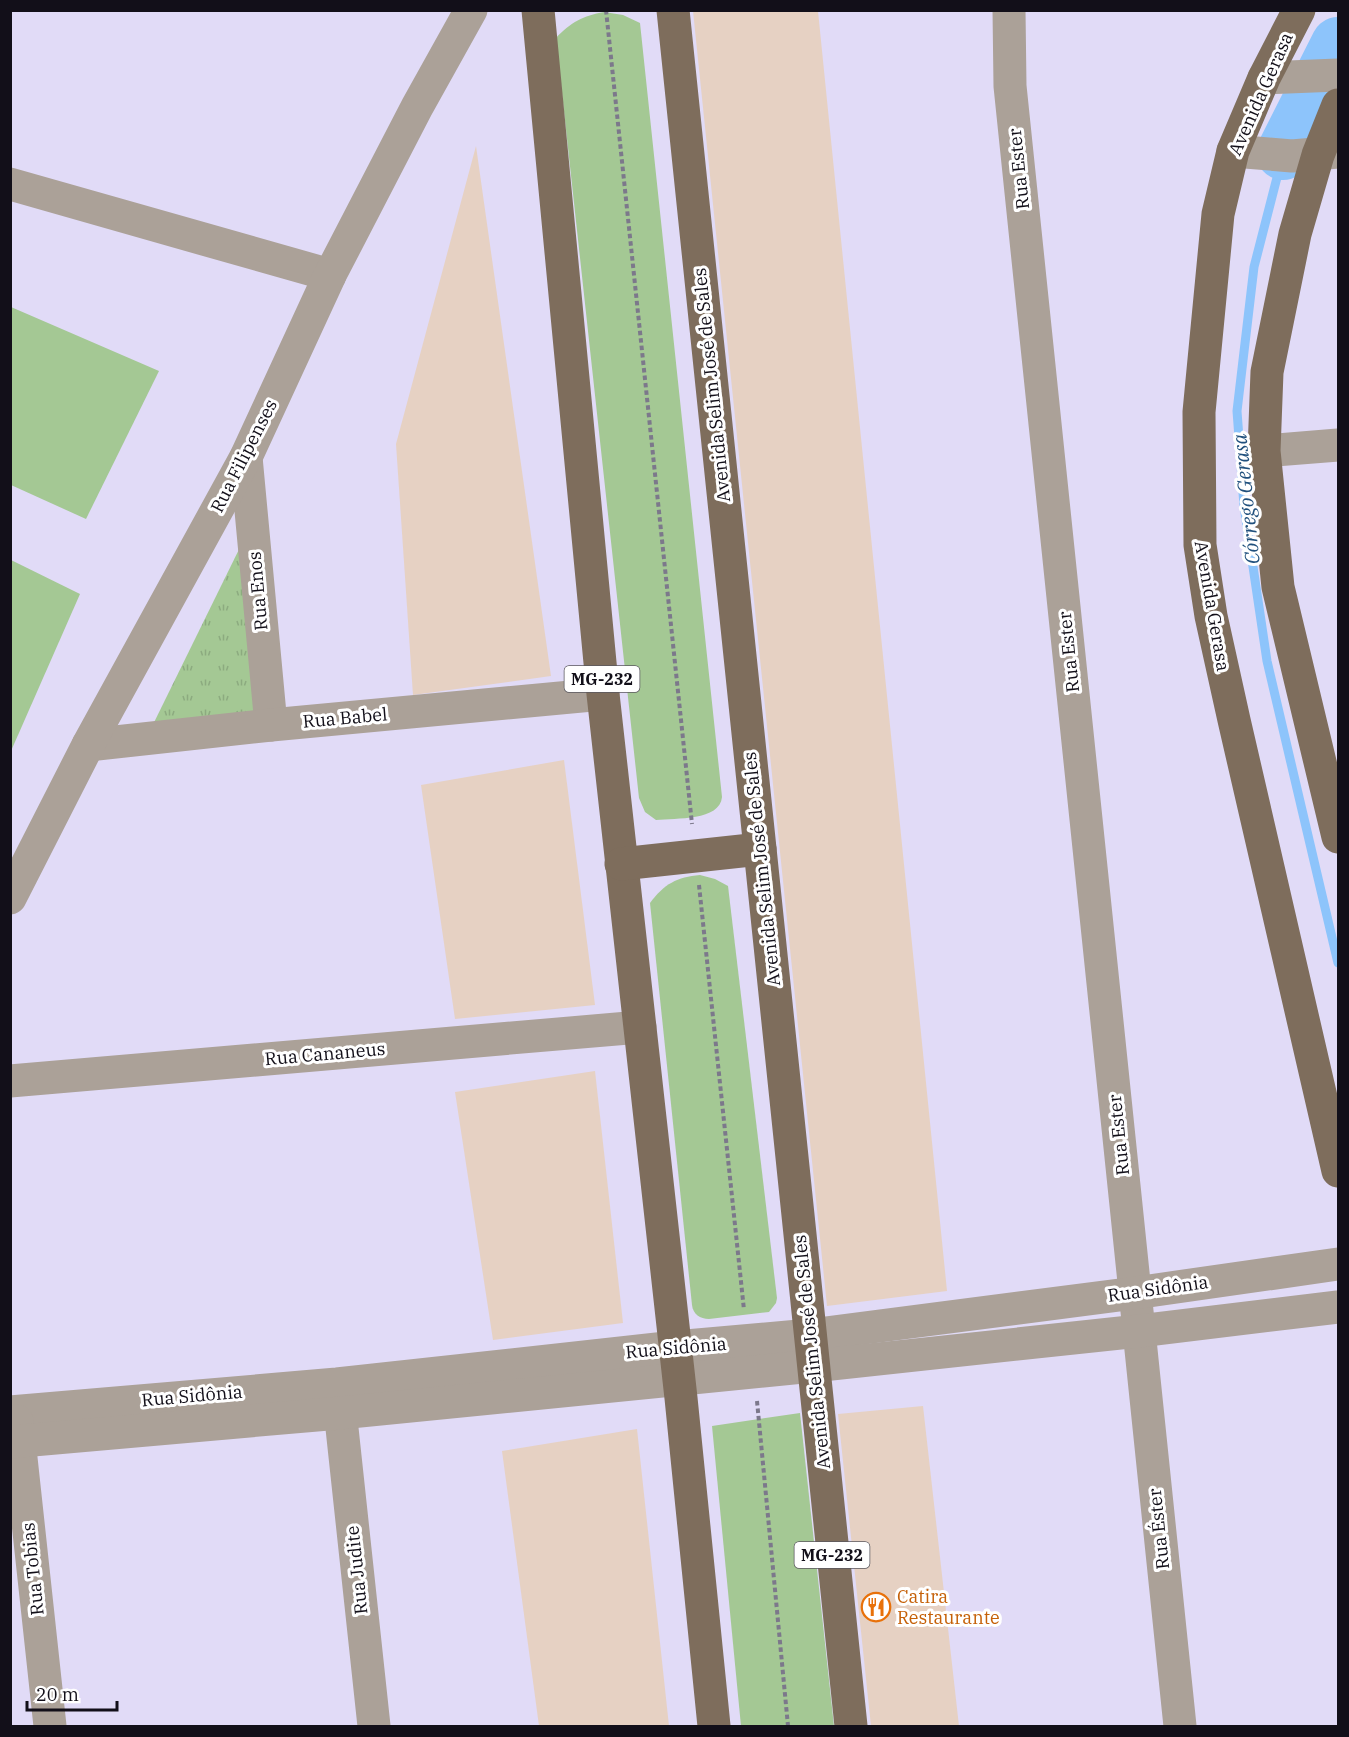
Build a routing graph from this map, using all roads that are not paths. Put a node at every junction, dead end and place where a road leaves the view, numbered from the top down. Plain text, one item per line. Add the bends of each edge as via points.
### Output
1 (471, 10) edge
2 (538, 10) edge
3 (673, 10) edge
4 (1009, 10) edge
5 (1299, 10) edge
6 (1277, 77) junction
7 (1335, 85) edge
8 (1245, 152) junction
9 (1318, 152) edge
10 (10, 184) edge
11 (330, 275) junction
12 (1338, 445) edge
13 (1264, 451) junction
14 (246, 457) junction
15 (603, 694) junction
16 (271, 724) junction
17 (88, 745) junction
18 (1331, 775) edge
19 (1338, 837) edge
20 (760, 849) junction
21 (621, 864) junction
22 (10, 898) edge
23 (640, 1027) junction
24 (10, 1081) edge
25 (1338, 1171) edge
26 (1338, 1264) edge
27 (1135, 1293) junction
28 (1338, 1307) edge
29 (1139, 1331) junction
30 (811, 1351) junction
31 (677, 1363) junction
32 (339, 1399) junction
33 (14, 1427) edge
34 (50, 1726) edge
35 (374, 1726) edge
36 (714, 1726) edge
37 (851, 1726) edge
38 (1180, 1726) edge

1 - 11 street, Rua Filipenses
2 - 15 main road, MG-232
3 - 20 main road, Avenida Selim José de Sales / MG-232
4 - 27 street, Rua Ester via 1010,86
5 - 6 main road, Avenida Gerasa
6 - 7 street
6 - 8 main road, Avenida Gerasa
7 - 9 main road
8 - 9 street
8 - 25 main road, Avenida Gerasa via 1218,214 1198,412 1200,545 1211,616
9 - 13 main road via 1295,234 1267,372
10 - 11 street
11 - 14 street, Rua Filipenses
12 - 13 street
13 - 18 main road via 1278,587
14 - 16 street, Rua Enos
14 - 17 street, Rua Filipenses
15 - 16 street, Rua Babel
15 - 21 main road, MG-232
16 - 17 street, Rua Babel
17 - 22 street, Rua Filipenses
18 - 19 main road
20 - 21 main road
20 - 30 main road, Avenida Selim José de Sales / MG-232
21 - 23 main road, MG-232
23 - 24 street, Rua Cananeus
23 - 31 main road, MG-232
26 - 27 street, Rua Sidônia
27 - 29 street, Rua Ester
27 - 30 street, Rua Sidônia
28 - 29 street, Rua Sidônia
29 - 30 street, Rua Sidônia
29 - 38 street, Rua Éster
30 - 31 street, Rua Sidônia
30 - 37 main road, Avenida Selim José de Sales / MG-232
31 - 32 street, Rua Sidônia
31 - 36 main road, MG-232
32 - 33 street, Rua Sidônia
32 - 35 street, Rua Judite
33 - 34 street, Rua Tobias

